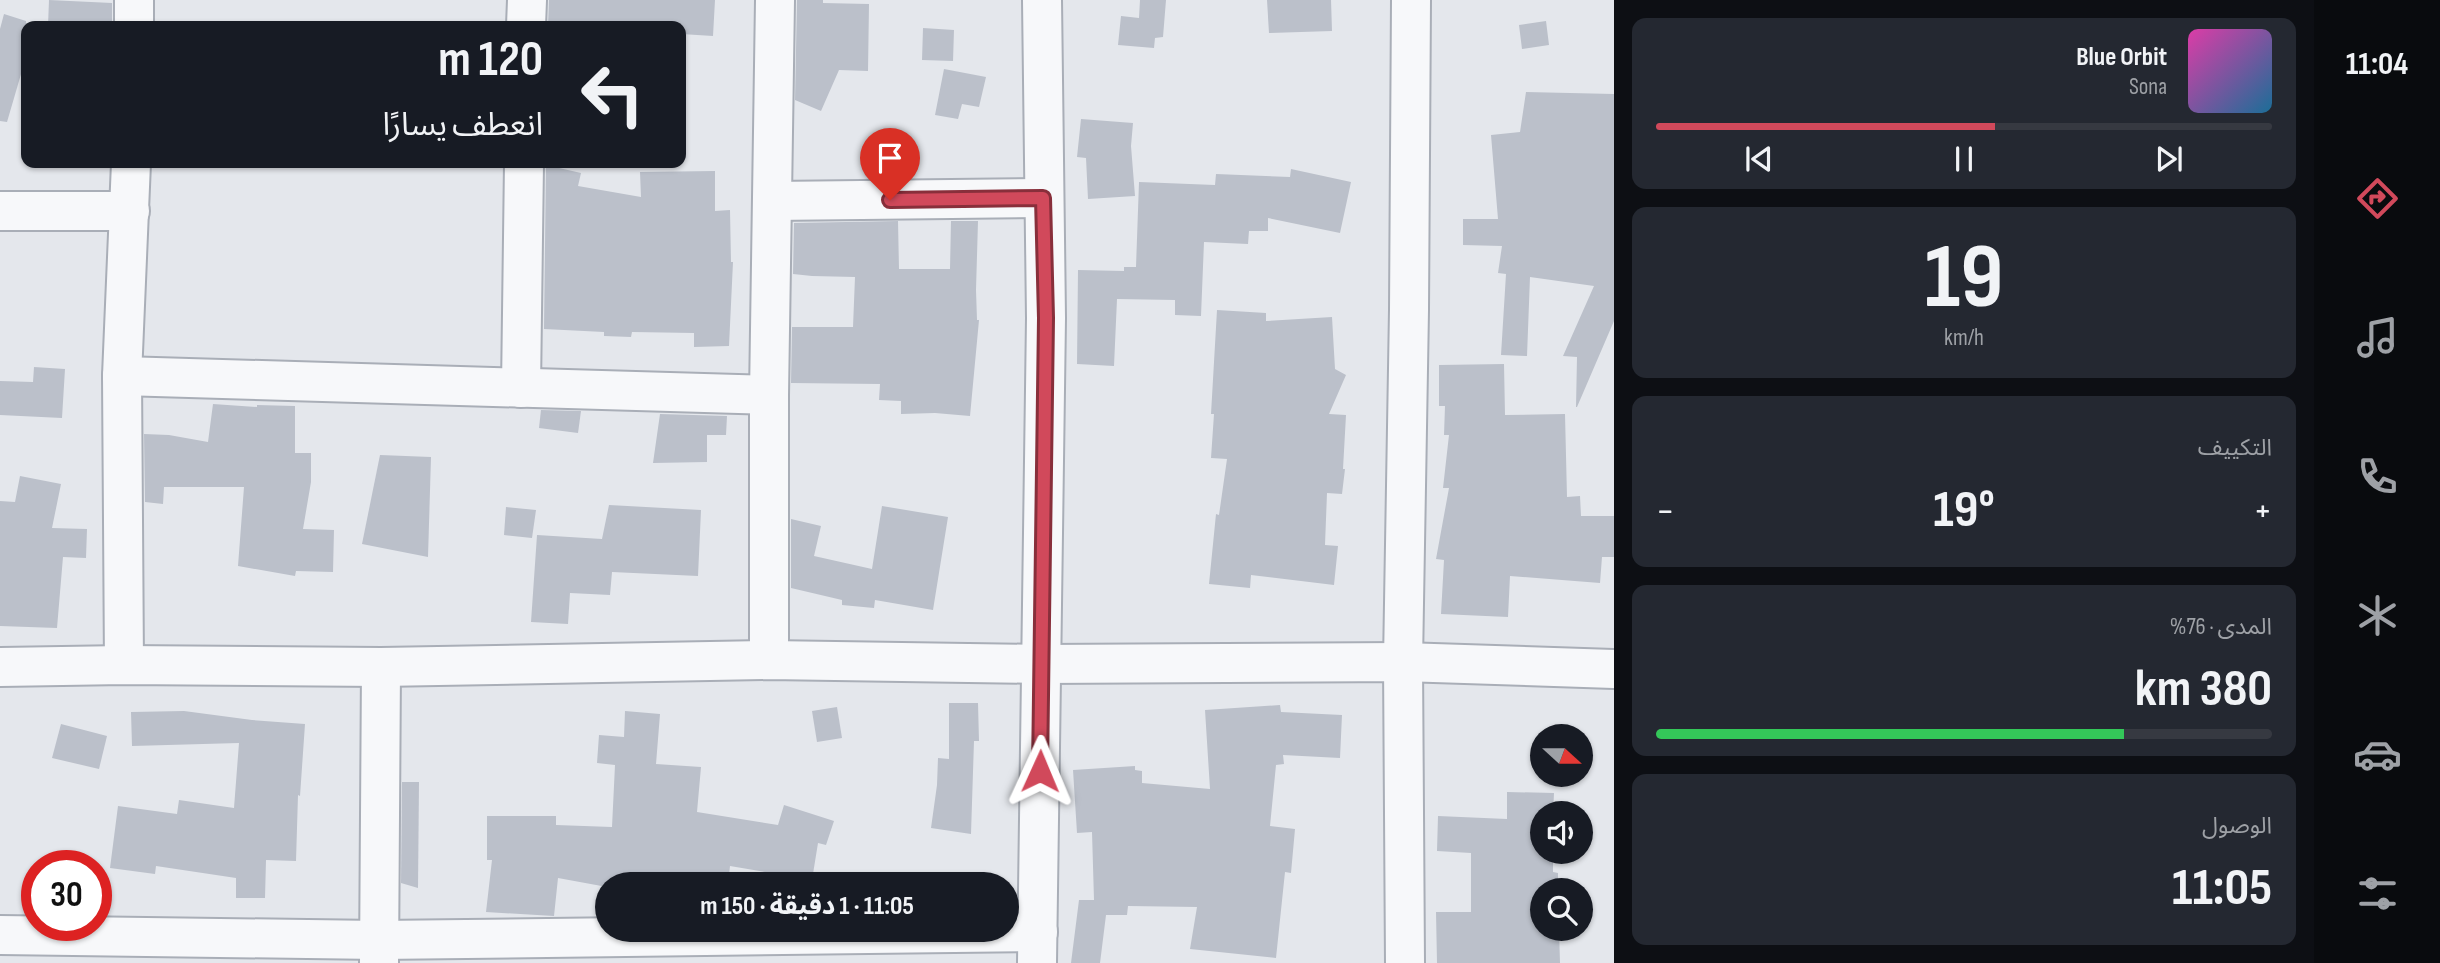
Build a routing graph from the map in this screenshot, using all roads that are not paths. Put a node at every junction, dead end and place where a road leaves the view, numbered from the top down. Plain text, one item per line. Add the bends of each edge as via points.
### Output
1 (134, 0) edge
2 (527, 0) edge
3 (775, 0) edge
4 (1042, 0) edge
5 (1412, 0) edge
6 (134, 21) edge
7 (526, 21) edge
8 (131, 168) edge
9 (524, 168) edge
10 (1043, 198) junction
11 (772, 201) junction
12 (0, 211) edge
13 (130, 211) junction
14 (122, 376) junction
15 (521, 388) junction
16 (769, 395) junction
17 (769, 660) junction
18 (1403, 662) junction
19 (1042, 664) junction
20 (124, 665) junction
21 (0, 667) edge
22 (382, 667) junction
23 (1614, 669) edge
24 (0, 935) edge
25 (1037, 947) edge
26 (125, 949) edge
27 (755, 949) edge
28 (379, 951) edge
29 (1405, 963) edge

1 - 6 street
2 - 7 street
3 - 11 street
4 - 10 street
5 - 18 street
8 - 13 street
9 - 15 street
10 - 11 street
10 - 19 street
11 - 16 street
12 - 13 street
13 - 14 street
14 - 15 street
14 - 20 street
15 - 16 street
16 - 17 street
17 - 19 street
17 - 22 street
18 - 19 street
18 - 23 street
18 - 29 street
19 - 25 street
20 - 21 street
20 - 22 street
22 - 28 street
24 - 26 street
25 - 27 street
26 - 28 street
27 - 28 street

